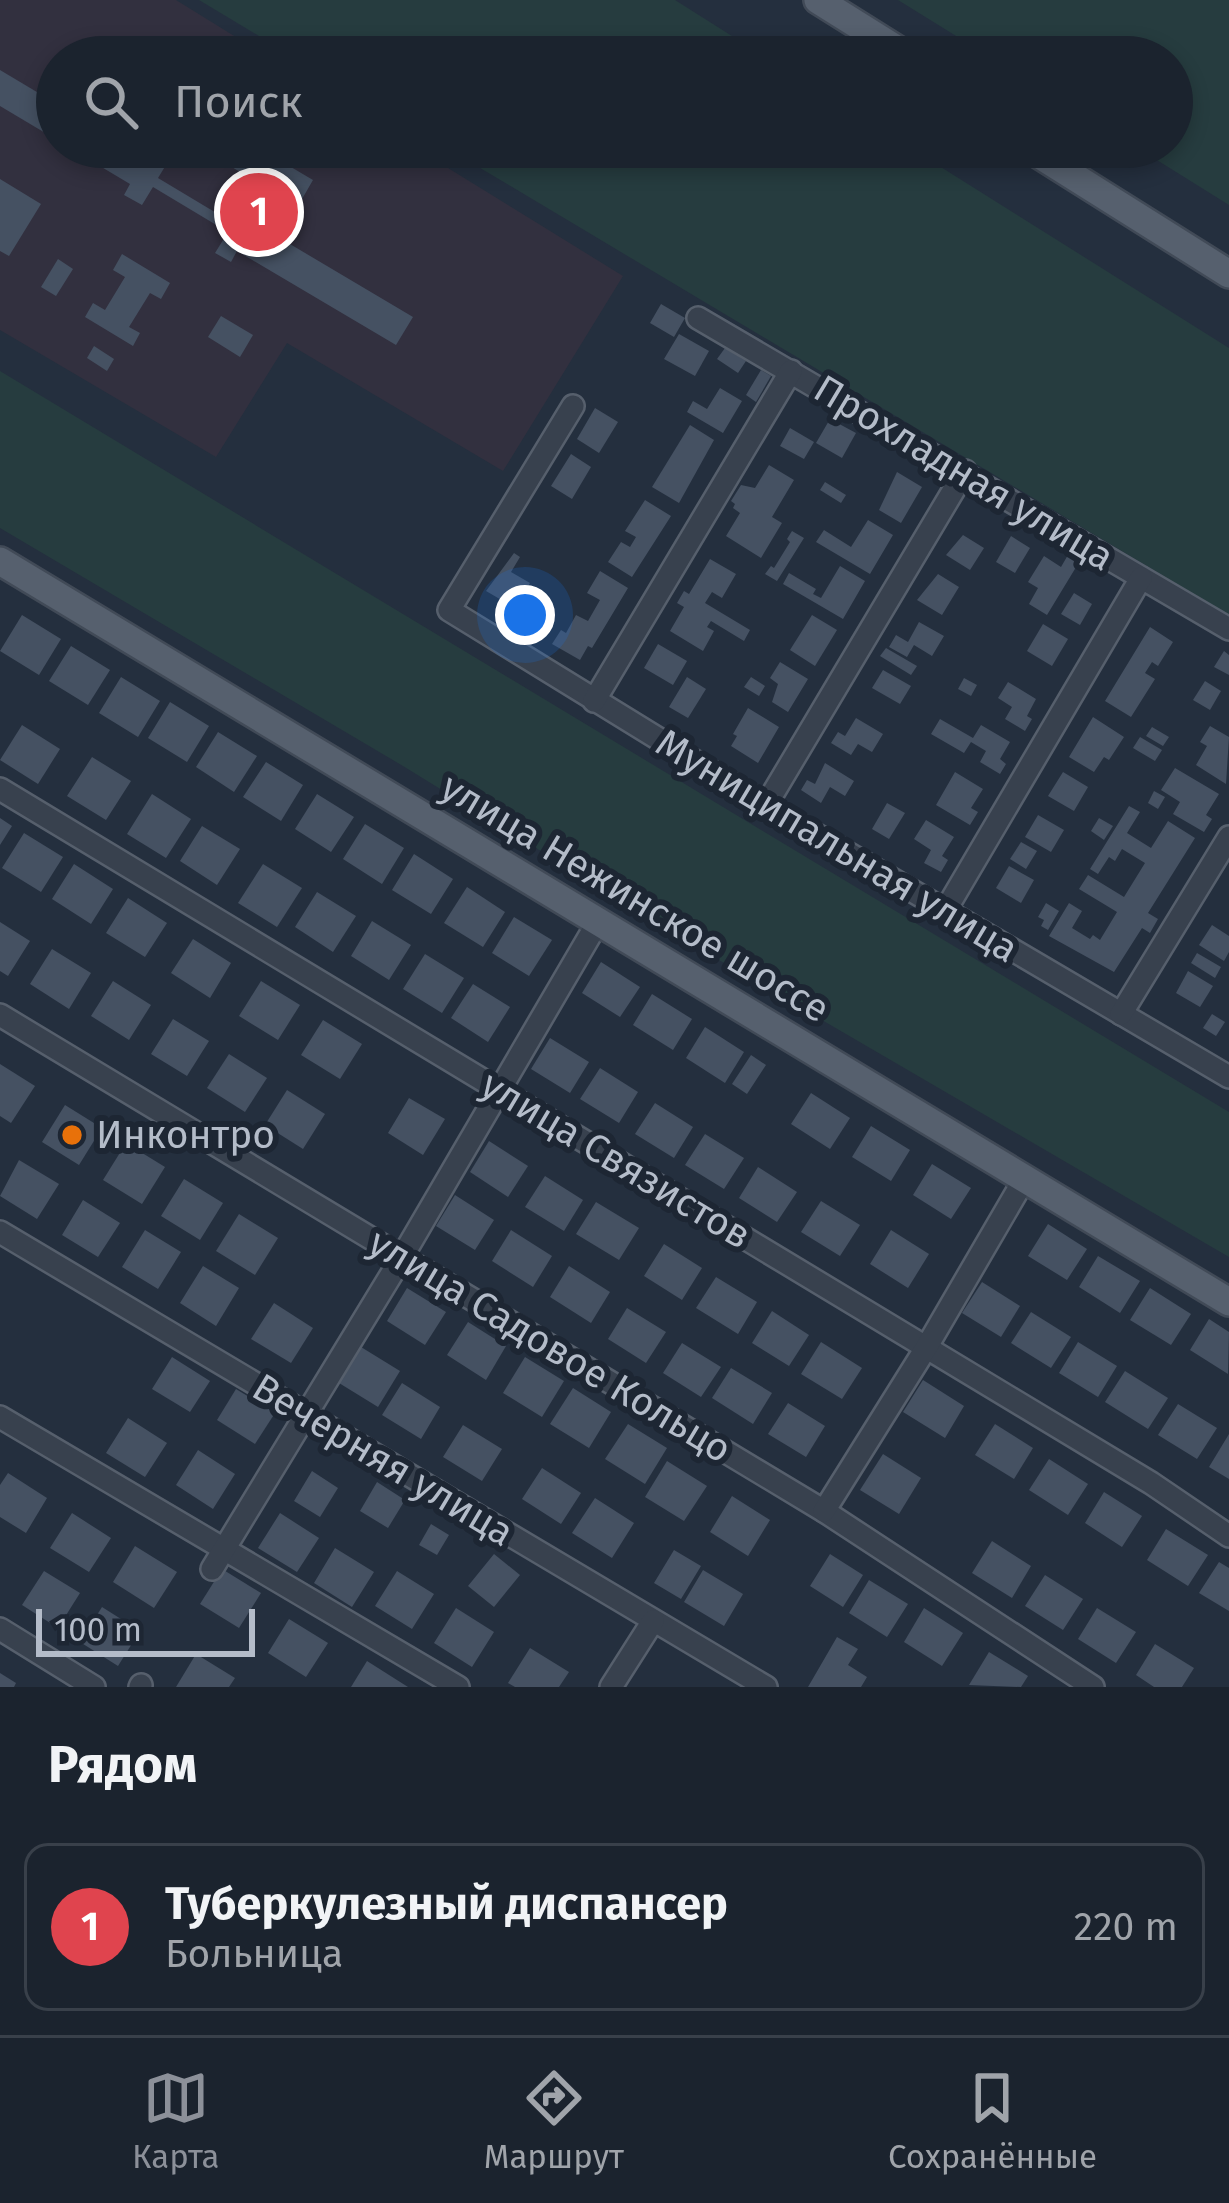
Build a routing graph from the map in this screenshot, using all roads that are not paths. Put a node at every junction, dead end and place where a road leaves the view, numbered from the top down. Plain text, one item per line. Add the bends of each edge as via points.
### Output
1 (793, 0) edge
2 (818, 0) edge
3 (850, 36) edge
4 (875, 36) edge
5 (1060, 168) edge
6 (1088, 168) edge
7 (1229, 256) edge
8 (1229, 274) edge
9 (698, 318) dead end
10 (791, 371) junction
11 (573, 406) dead end
12 (965, 471) junction
13 (0, 561) edge
14 (1142, 578) junction
15 (1229, 628) edge
16 (594, 700) junction
17 (0, 789) edge
18 (766, 805) junction
19 (1229, 837) edge
20 (946, 911) junction
21 (599, 920) junction
22 (1121, 1014) junction
23 (0, 1015) edge
24 (1229, 1077) edge
25 (499, 1089) junction
26 (1024, 1178) junction
27 (0, 1232) edge
28 (402, 1256) junction
29 (1229, 1301) edge
30 (926, 1348) junction
31 (304, 1414) junction
32 (0, 1417) edge
33 (824, 1510) junction
34 (1229, 1536) edge
35 (218, 1559) junction
36 (653, 1621) junction
37 (0, 1629) edge
38 (94, 1687) edge
39 (458, 1687) edge
40 (611, 1687) edge
41 (766, 1687) edge
42 (1093, 1687) edge

1 - 3 main road
2 - 4 main road
5 - 8 main road
6 - 7 main road
9 - 10 street, Прохладная улица
10 - 12 street, Прохладная улица
10 - 16 street
11 - 16 street, Муниципальная улица via 449,610
12 - 14 street, Прохладная улица
12 - 18 street
13 - 21 main road, улица Нежинское шоссе
14 - 15 street, Прохладная улица
14 - 20 street
16 - 18 street, Муниципальная улица
17 - 25 street, улица Связистов
18 - 20 street, Муниципальная улица
19 - 22 street
20 - 22 street, Муниципальная улица
21 - 25 street
21 - 26 main road, улица Нежинское шоссе
22 - 24 street, Муниципальная улица
23 - 28 street, улица Садовое Кольцо
25 - 28 street
25 - 30 street, улица Связистов
26 - 29 main road, улица Нежинское шоссе
26 - 30 street
27 - 31 street, Вечерняя улица
28 - 31 street
28 - 33 street, улица Садовое Кольцо
30 - 33 street
30 - 34 street, улица Связистов
31 - 35 street
31 - 36 street, Вечерняя улица
32 - 35 street
33 - 42 street, улица Садовое Кольцо
35 - 39 street
36 - 40 street
36 - 41 street, Вечерняя улица
37 - 38 street

